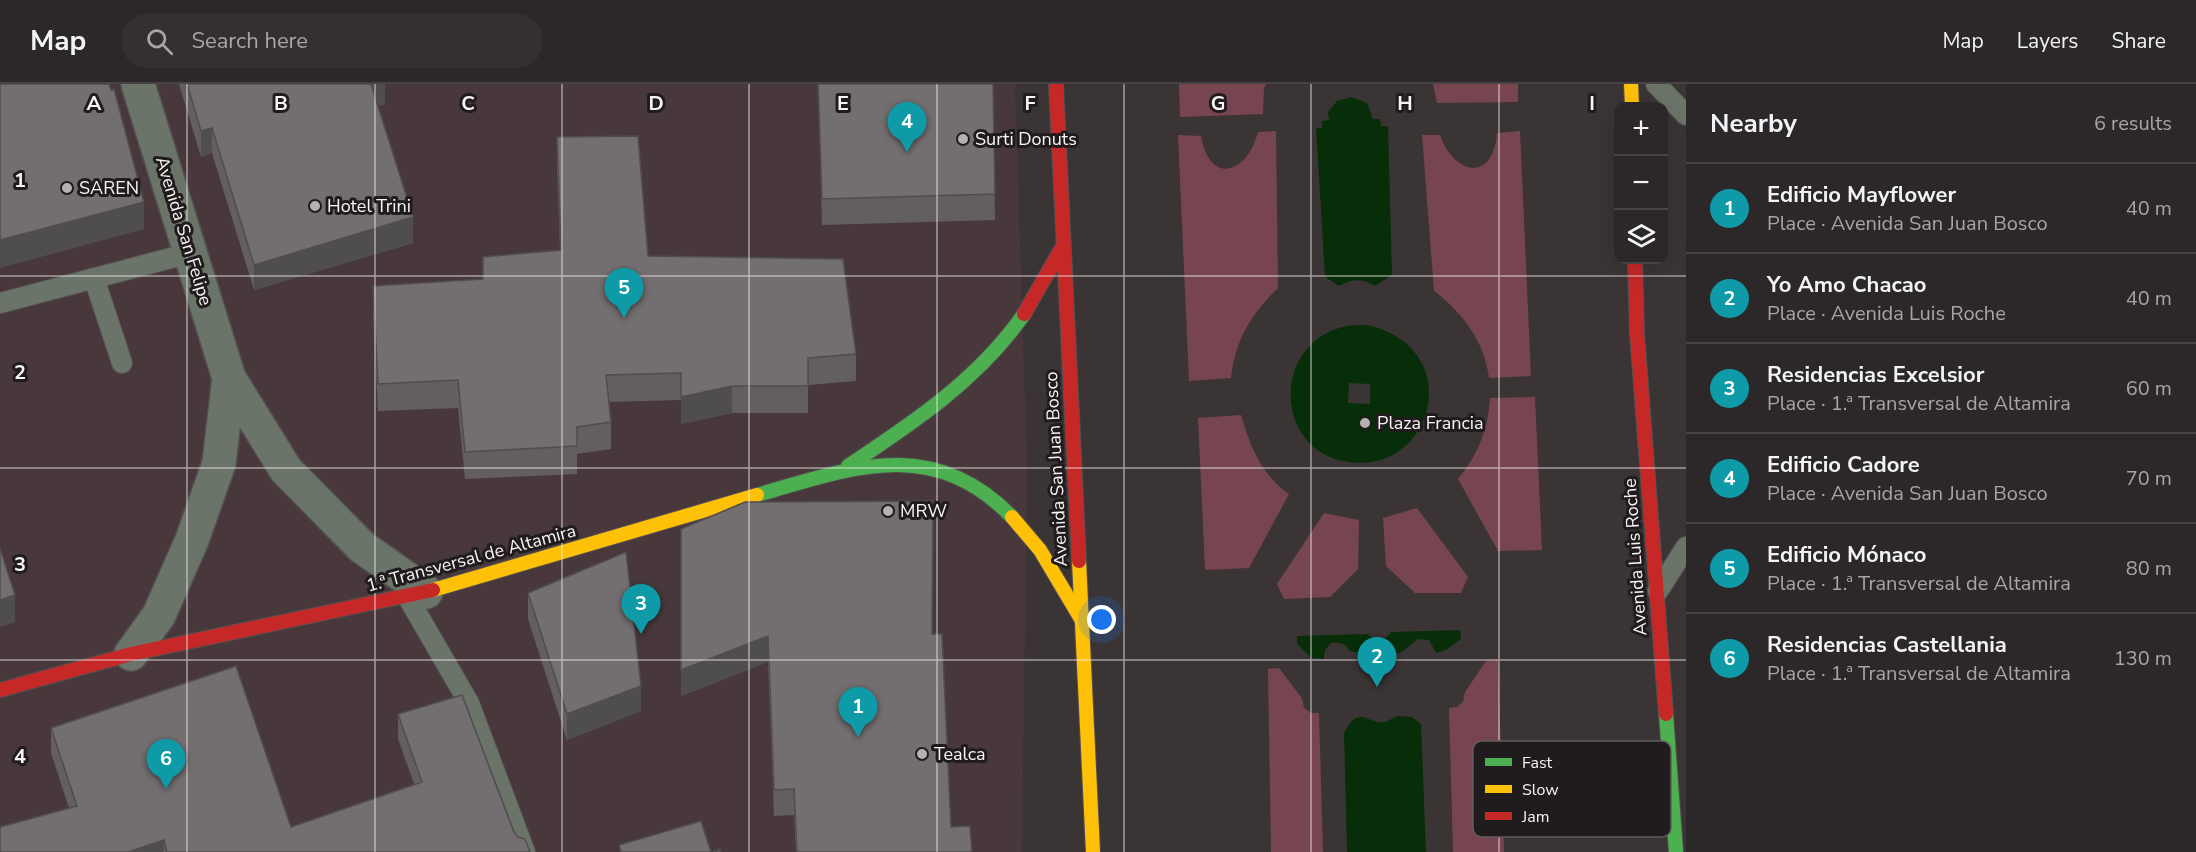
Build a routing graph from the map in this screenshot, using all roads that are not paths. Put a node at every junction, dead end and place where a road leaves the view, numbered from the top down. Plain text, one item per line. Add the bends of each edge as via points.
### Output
1 (138, 84) edge
2 (1056, 84) edge
3 (1631, 84) edge
4 (1656, 84) edge
5 (1632, 102) edge
6 (1686, 115) edge
7 (1063, 246) junction
8 (190, 253) junction
9 (1635, 264) edge
10 (94, 278) junction
11 (0, 303) edge
12 (122, 363) dead end
13 (229, 378) junction
14 (843, 470) junction
15 (1686, 547) edge
16 (416, 594) junction
17 (1655, 596) junction
18 (1081, 619) junction
19 (131, 654) junction
20 (0, 690) edge
21 (1667, 741) edge
22 (1671, 791) edge
23 (525, 852) edge
24 (1093, 852) edge
25 (1676, 852) edge

1 - 8 street, Avenida San Felipe
2 - 7 main road, Avenida San Juan Bosco
3 - 5 main road
4 - 6 lane
7 - 14 main road via 1017,324 967,382
7 - 18 main road, Avenida San Juan Bosco
8 - 10 lane
8 - 13 street, Avenida San Felipe
9 - 17 main road, Avenida Luis Roche via 1636,334
10 - 11 lane
10 - 12 lane
13 - 16 street, Avenida San Felipe via 286,470 362,547
13 - 19 street, Avenida San Felipe via 219,463 192,540 159,615
14 - 16 main road, 1.ª Transversal de Altamira
14 - 18 main road via 908,464 946,472 980,492 1008,512 1033,540
15 - 17 lane
16 - 19 main road, 1.ª Transversal de Altamira
16 - 23 lane via 469,703
17 - 21 main road, Avenida Luis Roche
18 - 24 main road, Avenida San Juan Bosco
19 - 20 main road, 1.ª Transversal de Altamira
22 - 25 main road, Avenida Luis Roche

